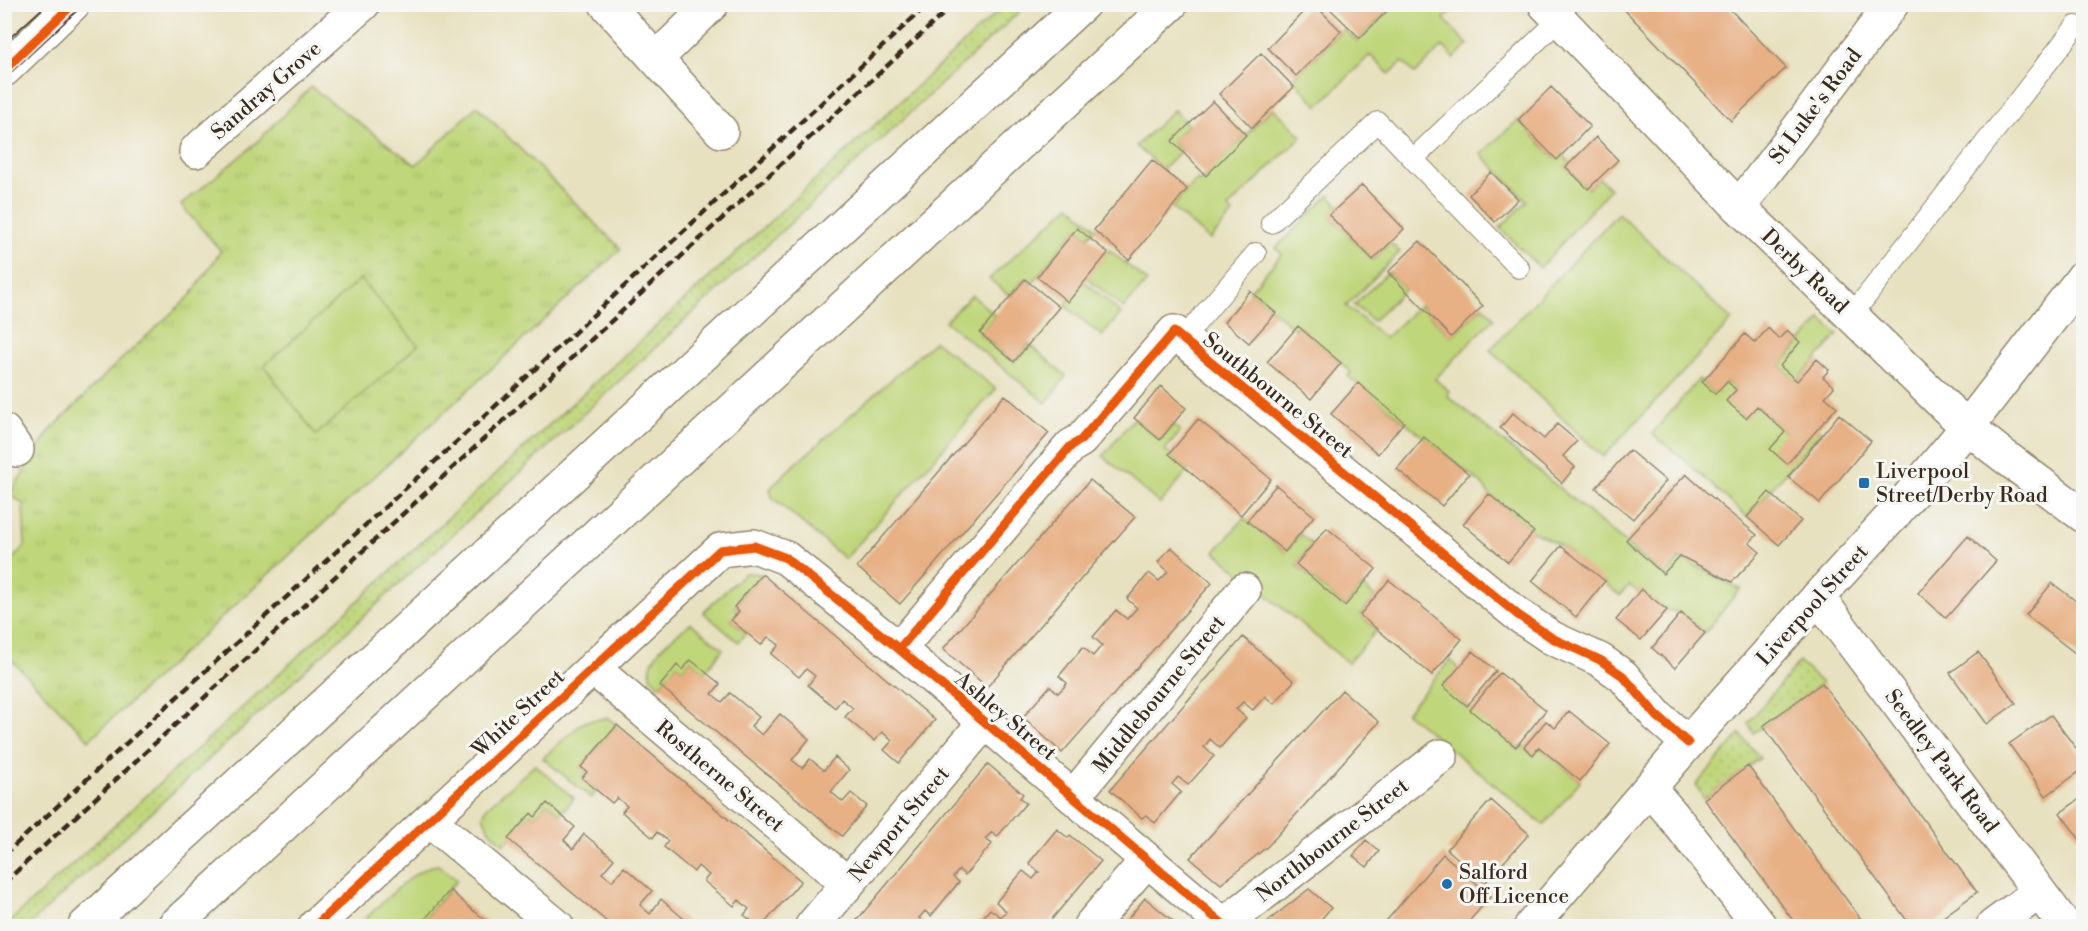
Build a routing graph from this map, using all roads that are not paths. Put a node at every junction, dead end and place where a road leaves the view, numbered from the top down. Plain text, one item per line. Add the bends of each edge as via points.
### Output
1 (51, 4) edge
2 (73, 4) edge
3 (363, 4) edge
4 (606, 4) edge
5 (712, 4) edge
6 (1083, 4) edge
7 (1171, 4) edge
8 (1879, 10) edge
9 (1552, 12) edge
10 (2076, 26) dead end
11 (4, 46) edge
12 (656, 59) junction
13 (4, 70) edge
14 (722, 132) dead end
15 (196, 151) dead end
16 (1413, 159) junction
17 (1739, 207) junction
18 (1271, 223) dead end
19 (1256, 253) dead end
20 (1519, 268) dead end
21 (2084, 276) edge
22 (1851, 316) junction
23 (1183, 339) junction
24 (1968, 426) junction
25 (2084, 516) edge
26 (754, 546) joint
27 (1244, 590) dead end
28 (1818, 597) junction
29 (899, 649) junction
30 (593, 668) junction
31 (985, 722) junction
32 (1688, 743) junction
33 (1441, 756) dead end
34 (1650, 789) junction
35 (1073, 797) junction
36 (429, 820) junction
37 (1147, 860) junction
38 (849, 884) junction
39 (2039, 892) junction
40 (1224, 926) edge
41 (85, 927) edge
42 (174, 927) edge
43 (315, 927) edge
44 (557, 927) edge
45 (812, 927) edge
46 (1090, 927) edge
47 (1531, 927) edge
48 (1760, 927) edge
49 (1993, 927) edge
50 (2065, 927) edge

1 - 11 main road
2 - 13 main road
3 - 15 main road, Sandray Grove
4 - 12 main road
5 - 12 main road
6 - 41 main road
7 - 42 main road
8 - 17 main road, St Luke's Road
9 - 16 lane
9 - 17 main road, Derby Road
10 - 22 lane
12 - 14 main road
16 - 18 lane via 1378,122
16 - 20 lane
17 - 22 main road, Derby Road
19 - 23 lane
21 - 24 main road, Liverpool Street
22 - 24 main road, Derby Road
23 - 29 main road, Southbourne Street via 1174,332 1081,440 1071,446
23 - 32 main road, Southbourne Street via 1518,615 1623,676 1657,716
24 - 25 main road, Derby Road
24 - 28 main road, Liverpool Street via 1896,513
26 - 29 main road, Ashley Street via 786,558
26 - 30 main road, White Street via 720,550
27 - 35 main road, Middlebourne Street
28 - 32 main road, Liverpool Street
28 - 39 main road, Seedley Park Road
29 - 31 main road, Ashley Street
30 - 36 main road, White Street
30 - 38 main road, Rostherne Street
31 - 35 main road, Ashley Street
31 - 38 main road, Newport Street
32 - 34 main road, Liverpool Street
33 - 40 main road, Northbourne Street
34 - 47 main road, Liverpool Street
34 - 48 main road
35 - 37 main road, Ashley Street
36 - 43 main road, White Street
36 - 44 main road
37 - 40 main road, Ashley Street
37 - 46 main road
38 - 45 main road, Newport Street
39 - 49 main road
39 - 50 main road, Seedley Park Road

